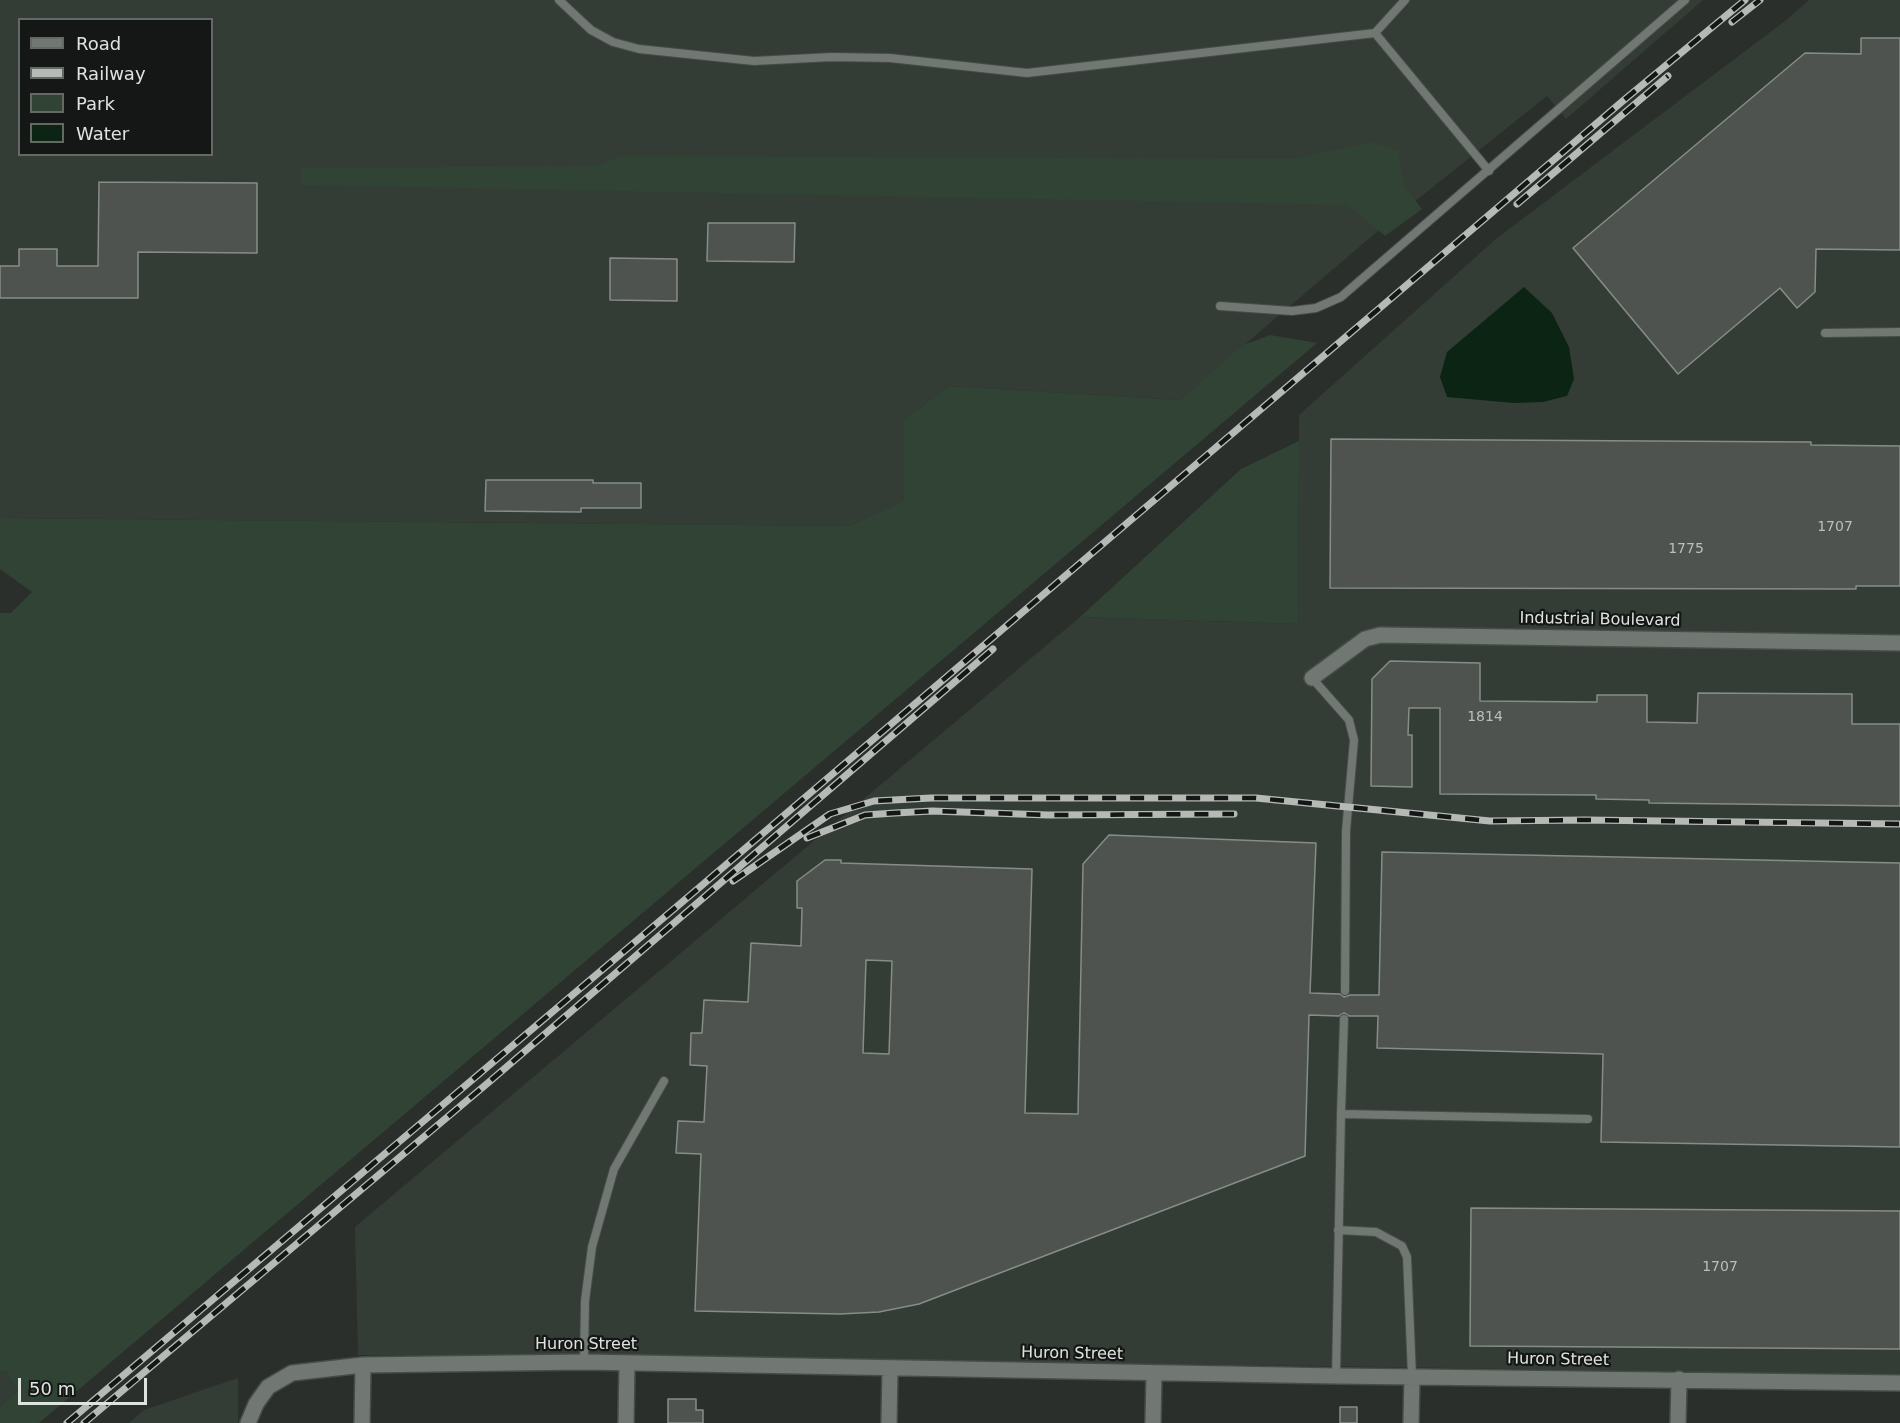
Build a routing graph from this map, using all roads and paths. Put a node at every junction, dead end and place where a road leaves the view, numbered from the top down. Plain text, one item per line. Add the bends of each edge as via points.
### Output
1 (559, 0) edge
2 (1405, 0) edge
3 (1685, 0) edge
4 (1374, 33) junction
5 (1489, 171) junction
6 (1220, 306) dead end
7 (1900, 332) edge
8 (1825, 333) dead end
9 (1900, 643) edge
10 (1312, 678) joint
11 (1345, 991) dead end
12 (1344, 1019) dead end
13 (664, 1081) dead end
14 (1341, 1114) junction
15 (1588, 1119) dead end
16 (1338, 1230) junction
17 (584, 1362) junction
18 (627, 1363) junction
19 (363, 1365) junction
20 (890, 1369) junction
21 (1154, 1373) junction
22 (1336, 1376) junction
23 (1412, 1376) junction
24 (1679, 1379) junction
25 (1900, 1383) edge
26 (248, 1423) edge
27 (362, 1423) edge
28 (626, 1423) edge
29 (889, 1423) edge
30 (1153, 1423) edge
31 (1411, 1423) edge
32 (1678, 1423) edge

1 - 4 lane via 591,30 613,42 639,49 754,61 890,58 1027,74
2 - 4 lane
3 - 5 lane
4 - 5 lane
5 - 6 lane via 1341,297 1316,308 1292,311
7 - 8 lane
9 - 10 street, Industrial Boulevard via 1380,635 1365,639
10 - 11 lane via 1349,720 1354,740 1346,831
12 - 14 lane
13 - 17 lane via 614,1169 592,1247 585,1301
14 - 15 lane
14 - 16 lane
16 - 22 lane
16 - 23 lane via 1376,1232 1402,1246 1407,1257
17 - 18 street, Huron Street
17 - 19 street, Huron Street
18 - 20 street, Huron Street
18 - 28 street
19 - 26 street, Huron Street via 292,1373 268,1387
19 - 27 street
20 - 21 street, Huron Street
20 - 29 street
21 - 22 street, Huron Street
21 - 30 street
22 - 23 street, Huron Street
23 - 24 street, Huron Street
23 - 31 street
24 - 25 street, Huron Street
24 - 32 street

